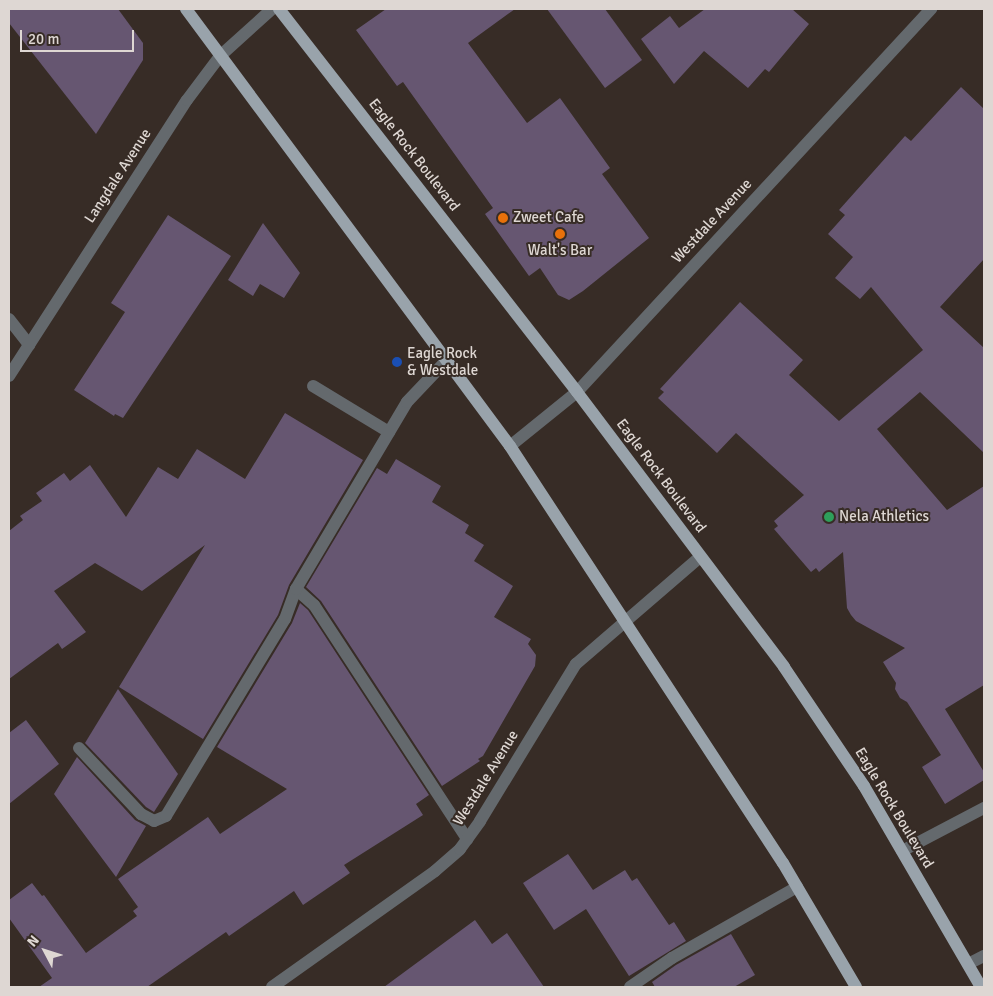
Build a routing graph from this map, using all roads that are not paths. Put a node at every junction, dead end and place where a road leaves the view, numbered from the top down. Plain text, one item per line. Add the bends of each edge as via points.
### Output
1 (186, 9) edge
2 (272, 9) edge
3 (279, 9) edge
4 (931, 9) edge
5 (220, 56) junction
6 (9, 318) edge
7 (29, 345) junction
8 (446, 361) junction
9 (9, 376) edge
10 (313, 386) dead end
11 (577, 392) junction
12 (389, 432) junction
13 (510, 446) junction
14 (700, 557) junction
15 (296, 589) junction
16 (623, 622) junction
17 (79, 748) dead end
18 (984, 808) edge
19 (467, 839) junction
20 (902, 851) junction
21 (798, 887) junction
22 (984, 956) edge
23 (968, 964) junction
24 (272, 987) edge
25 (630, 987) edge
26 (856, 987) edge
27 (980, 987) edge

1 - 5 main road
2 - 5 street, Langdale Avenue
3 - 11 main road, Eagle Rock Boulevard
4 - 11 street, Westdale Avenue
5 - 7 street, Langdale Avenue via 187,100
5 - 8 main road
6 - 7 street
7 - 9 street, Langdale Avenue
8 - 12 street via 407,402
8 - 13 main road
10 - 12 street
11 - 13 street, Westdale Avenue
11 - 14 main road, Eagle Rock Boulevard
12 - 15 street
13 - 16 main road
14 - 16 street, Westdale Avenue
14 - 20 main road, Eagle Rock Boulevard via 784,666 864,786
15 - 17 street via 285,619 166,816 154,821 140,814
15 - 19 street via 314,605
16 - 19 street, Westdale Avenue via 576,664
16 - 21 main road
18 - 20 street
19 - 24 street, Westdale Avenue via 436,871
20 - 23 main road, Eagle Rock Boulevard
21 - 25 street via 672,958
21 - 26 main road
22 - 23 street
23 - 27 main road, Eagle Rock Boulevard

